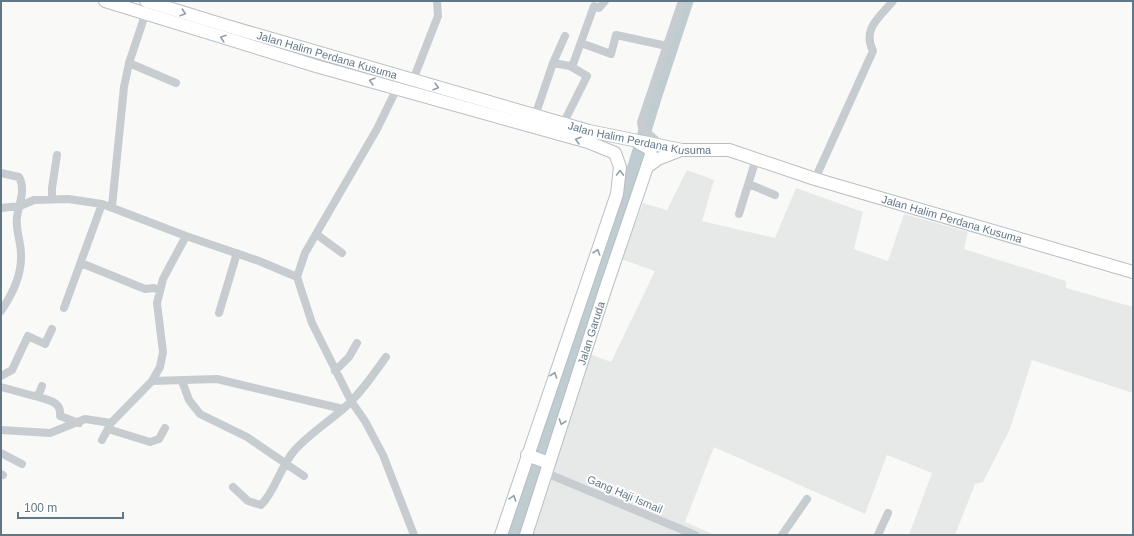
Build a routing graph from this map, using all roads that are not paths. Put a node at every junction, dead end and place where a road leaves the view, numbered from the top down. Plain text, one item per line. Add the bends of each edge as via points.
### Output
1 (104, 1) edge
2 (146, 1) edge
3 (437, 1) edge
4 (605, 1) edge
5 (682, 1) edge
6 (892, 1) edge
7 (145, 15) junction
8 (264, 36) junction
9 (565, 36) dead end
10 (581, 43) junction
11 (667, 46) junction
12 (260, 49) junction
13 (320, 53) junction
14 (129, 63) junction
15 (553, 63) junction
16 (316, 66) junction
17 (572, 67) junction
18 (413, 80) junction
19 (176, 83) dead end
20 (398, 88) junction
21 (535, 116) junction
22 (565, 124) junction
23 (641, 141) junction
24 (682, 150) junction
25 (615, 153) joint
26 (57, 155) dead end
27 (756, 159) junction
28 (647, 167) junction
29 (1, 173) edge
30 (814, 179) junction
31 (749, 184) junction
32 (775, 195) dead end
33 (52, 199) junction
34 (102, 204) junction
35 (20, 206) junction
36 (112, 206) junction
37 (1, 208) edge
38 (739, 214) dead end
39 (316, 234) junction
40 (186, 236) junction
41 (237, 253) junction
42 (342, 253) dead end
43 (81, 263) junction
44 (1133, 272) edge
45 (297, 277) junction
46 (160, 291) junction
47 (64, 308) dead end
48 (1, 312) edge
49 (219, 313) dead end
50 (52, 329) dead end
51 (357, 343) dead end
52 (386, 357) dead end
53 (335, 371) junction
54 (1, 376) edge
55 (152, 381) junction
56 (182, 381) junction
57 (42, 386) dead end
58 (1, 387) edge
59 (35, 396) junction
60 (351, 401) junction
61 (343, 409) junction
62 (79, 423) junction
63 (110, 426) junction
64 (165, 428) dead end
65 (1, 430) edge
66 (102, 440) dead end
67 (1, 453) edge
68 (529, 456) junction
69 (285, 462) junction
70 (22, 464) dead end
71 (546, 465) junction
72 (304, 476) dead end
73 (233, 487) dead end
74 (807, 499) dead end
75 (888, 513) dead end
76 (414, 535) edge
77 (501, 535) edge
78 (526, 535) edge
79 (695, 535) edge
80 (782, 535) edge
81 (878, 535) edge

1 - 7 main road, Jalan Halim Perdana Kusuma
2 -> 8 main road, Jalan Halim Perdana Kusuma
3 - 18 street via 438,16
4 - 10 street via 600,8 594,6
5 - 11 street
6 - 30 street via 869,31 868,41 873,51
12 -> 7 main road, Jalan Halim Perdana Kusuma
7 - 14 street
8 - 12 main road
8 - 13 main road, Jalan Halim Perdana Kusuma
9 - 15 street
10 - 11 street via 611,54 616,35
10 - 17 street
11 - 23 street via 642,117
12 - 16 main road, Jalan Halim Perdana Kusuma
13 - 16 main road
13 - 18 main road, Jalan Halim Perdana Kusuma
14 - 19 street
14 - 36 street via 123,93
15 - 17 street
15 - 21 street
20 -> 16 main road, Jalan Halim Perdana Kusuma
17 - 22 street via 587,76
18 -> 21 main road, Jalan Halim Perdana Kusuma
25 -> 20 main road, Jalan Halim Perdana Kusuma via 588,142
20 - 39 street
21 - 22 main road, Jalan Halim Perdana Kusuma
22 - 23 main road, Jalan Halim Perdana Kusuma
23 - 24 main road, Jalan Halim Perdana Kusuma
23 - 28 main road, Jalan Garuda via 650,149
24 - 27 main road, Jalan Halim Perdana Kusuma via 729,150
24 - 28 main road via 670,153
68 -> 25 main road, Jalan Garuda via 617,194 620,167
26 - 33 street
27 - 30 main road, Jalan Halim Perdana Kusuma
27 - 31 street
28 -> 71 main road, Jalan Garuda
29 - 35 street via 20,178
30 - 44 main road, Jalan Halim Perdana Kusuma
31 - 32 street
31 - 38 street
33 - 34 street via 68,198
33 - 35 street via 34,200
34 - 36 street
34 - 43 street
35 - 37 street
35 - 48 street via 17,218 21,254 19,276
36 - 40 street
39 - 42 street
39 - 45 street via 305,253
40 - 41 street
40 - 46 street via 166,273
41 - 45 street
41 - 49 street
43 - 46 street via 145,289 154,288
43 - 47 street
45 - 53 street via 312,323
46 - 55 street via 157,303 163,352 160,367
50 - 54 street via 44,344 28,336 12,370
51 - 53 street via 349,357
52 - 60 street
53 - 60 street
55 - 56 street
55 - 63 street
56 - 61 street via 217,379
56 - 69 street via 189,400 200,414 247,436
57 - 59 street via 39,394
58 - 59 street
59 - 62 street via 59,405 60,416
60 - 61 street
60 - 76 street via 383,455
61 - 69 street via 296,449
62 - 63 street via 91,419
62 - 65 street via 50,433
63 - 64 street via 150,442 159,439
63 - 66 street
67 - 70 street
68 - 71 main road
77 -> 68 main road, Jalan Garuda
69 - 72 street
69 - 73 street via 270,494 261,505 248,501
71 - 78 main road, Jalan Garuda
71 - 79 street, Gang Haji Ismail
74 - 80 street
75 - 81 street

